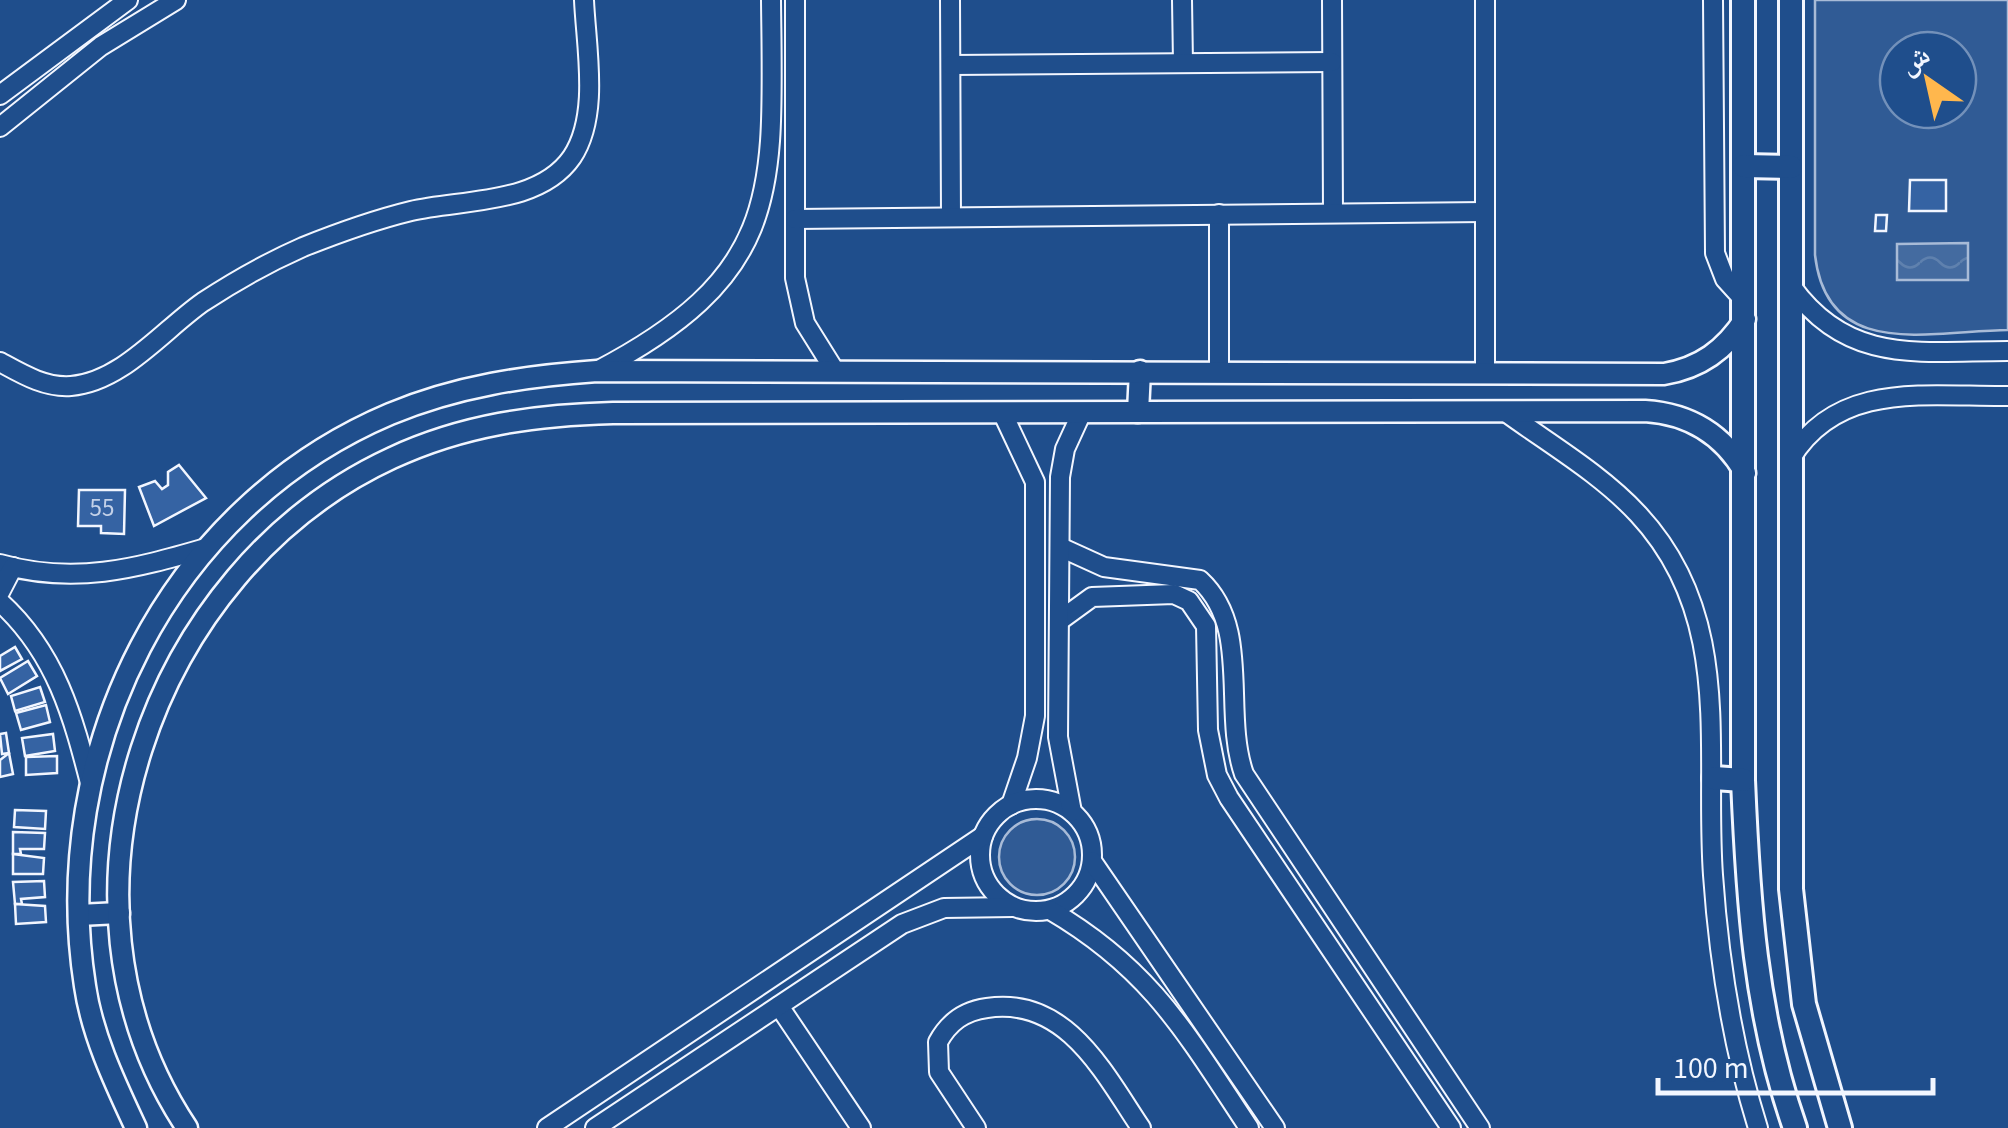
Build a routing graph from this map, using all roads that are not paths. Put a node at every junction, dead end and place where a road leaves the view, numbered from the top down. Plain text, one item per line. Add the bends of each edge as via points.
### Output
1 (128, 0) edge
2 (176, 0) edge
3 (584, 0) edge
4 (771, 0) edge
5 (795, 0) edge
6 (950, 0) edge
7 (1182, 0) edge
8 (1332, 0) edge
9 (1485, 0) edge
10 (1713, 0) edge
11 (1744, 0) edge
12 (1791, 0) edge
13 (1332, 62) junction
14 (1183, 63) junction
15 (951, 65) junction
16 (0, 95) edge
17 (0, 127) edge
18 (1744, 166) junction
19 (1792, 167) junction
20 (1485, 212) junction
21 (1219, 214) junction
22 (1333, 214) junction
23 (951, 217) junction
24 (795, 219) junction
25 (1792, 287) junction
26 (1745, 310) junction
27 (2008, 351) edge
28 (0, 362) edge
29 (835, 371) junction
30 (1140, 371) junction
31 (1219, 371) junction
32 (1485, 371) junction
33 (597, 372) junction
34 (1622, 374) junction
35 (464, 389) junction
36 (2008, 396) edge
37 (1002, 412) junction
38 (1082, 412) junction
39 (1138, 412) junction
40 (1507, 412) junction
41 (1620, 412) junction
42 (476, 426) junction
43 (1790, 458) junction
44 (1745, 474) junction
45 (1060, 546) junction
46 (206, 548) junction
47 (6, 566) edge
48 (0, 592) edge
49 (0, 602) edge
50 (1059, 621) junction
51 (1714, 778) junction
52 (1743, 780) junction
53 (91, 787) junction
54 (1011, 805) junction
55 (1072, 812) junction
56 (984, 836) junction
57 (1092, 860) junction
58 (1013, 907) junction
59 (1050, 910) junction
60 (119, 913) junction
61 (78, 915) junction
62 (818, 948) junction
63 (833, 971) junction
64 (779, 1006) junction
65 (136, 1128) edge
66 (187, 1128) edge
67 (547, 1128) edge
68 (595, 1128) edge
69 (861, 1128) edge
70 (976, 1128) edge
71 (1141, 1128) edge
72 (1249, 1128) edge
73 (1276, 1128) edge
74 (1451, 1128) edge
75 (1480, 1128) edge
76 (1758, 1128) edge
77 (1795, 1128) edge
78 (1840, 1128) edge

1 - 16 street
2 - 17 street via 102,46
3 - 28 street via 583,134 555,175 533,188 410,212 302,248 204,302 89,383 43,383
4 - 33 street via 772,142 750,234 695,309
5 - 24 street
6 - 15 street
7 - 14 street
8 - 13 street
9 - 20 street
10 - 26 street via 1715,254
11 - 18 main road
12 - 19 main road
13 - 14 street
13 - 22 street
14 - 15 street
15 - 23 street
18 - 19 main road
18 - 26 main road
19 - 25 main road
20 - 22 street
20 - 32 street
21 - 22 street
21 - 23 street
21 - 31 street
23 - 24 street
24 - 29 street via 798,301 815,344
25 - 27 street via 1827,325 1871,347
25 - 43 main road
26 - 34 street via 1728,343 1691,367
26 - 44 main road
29 - 30 street
29 - 33 street
30 - 31 street
30 - 39 street
31 - 32 street
32 - 34 street
33 - 35 street
34 - 41 street
35 - 42 street
35 - 46 street via 334,443 267,490
36 - 43 street via 1864,400 1827,416
37 - 38 street
37 - 42 street via 579,414
37 - 54 street via 1035,482 1035,716
38 - 39 street
38 - 45 street via 1061,462
39 - 40 street
40 - 41 street
40 - 51 street via 1611,490 1670,558 1705,653
41 - 44 street via 1662,412 1692,421 1729,448
42 - 60 street via 347,482 273,538 211,607 164,687 142,745 124,820
43 - 78 main road via 1793,928 1812,1042
44 - 52 main road
45 - 50 street
45 - 75 street via 1104,567 1200,580 1224,606 1233,728 1244,774
46 - 47 street via 93,576
46 - 53 street via 131,659
47 - 48 street
49 - 53 street via 43,650 62,684
50 - 55 street via 1058,737
50 - 74 street via 1092,597 1132,594 1174,594 1200,613 1208,646 1211,753 1229,798
51 - 52 main road
51 - 76 street via 1719,957
52 - 77 main road via 1750,937
53 - 61 street
54 - 55 street via 1036,799
54 - 56 street
55 - 57 street via 1088,834
56 - 58 street via 984,878
56 - 62 street
57 - 59 street via 1079,892
57 - 73 street
58 - 59 street
58 - 63 street via 929,912
59 - 72 street via 1100,941 1158,993
60 - 61 street
60 - 66 street via 133,1013 156,1076
61 - 65 street via 85,988 101,1047
62 - 63 street
62 - 67 street
63 - 64 street
64 - 68 street
64 - 69 street
70 - 71 street via 938,1072 938,1042 964,1014 1007,1006 1048,1018 1080,1040

